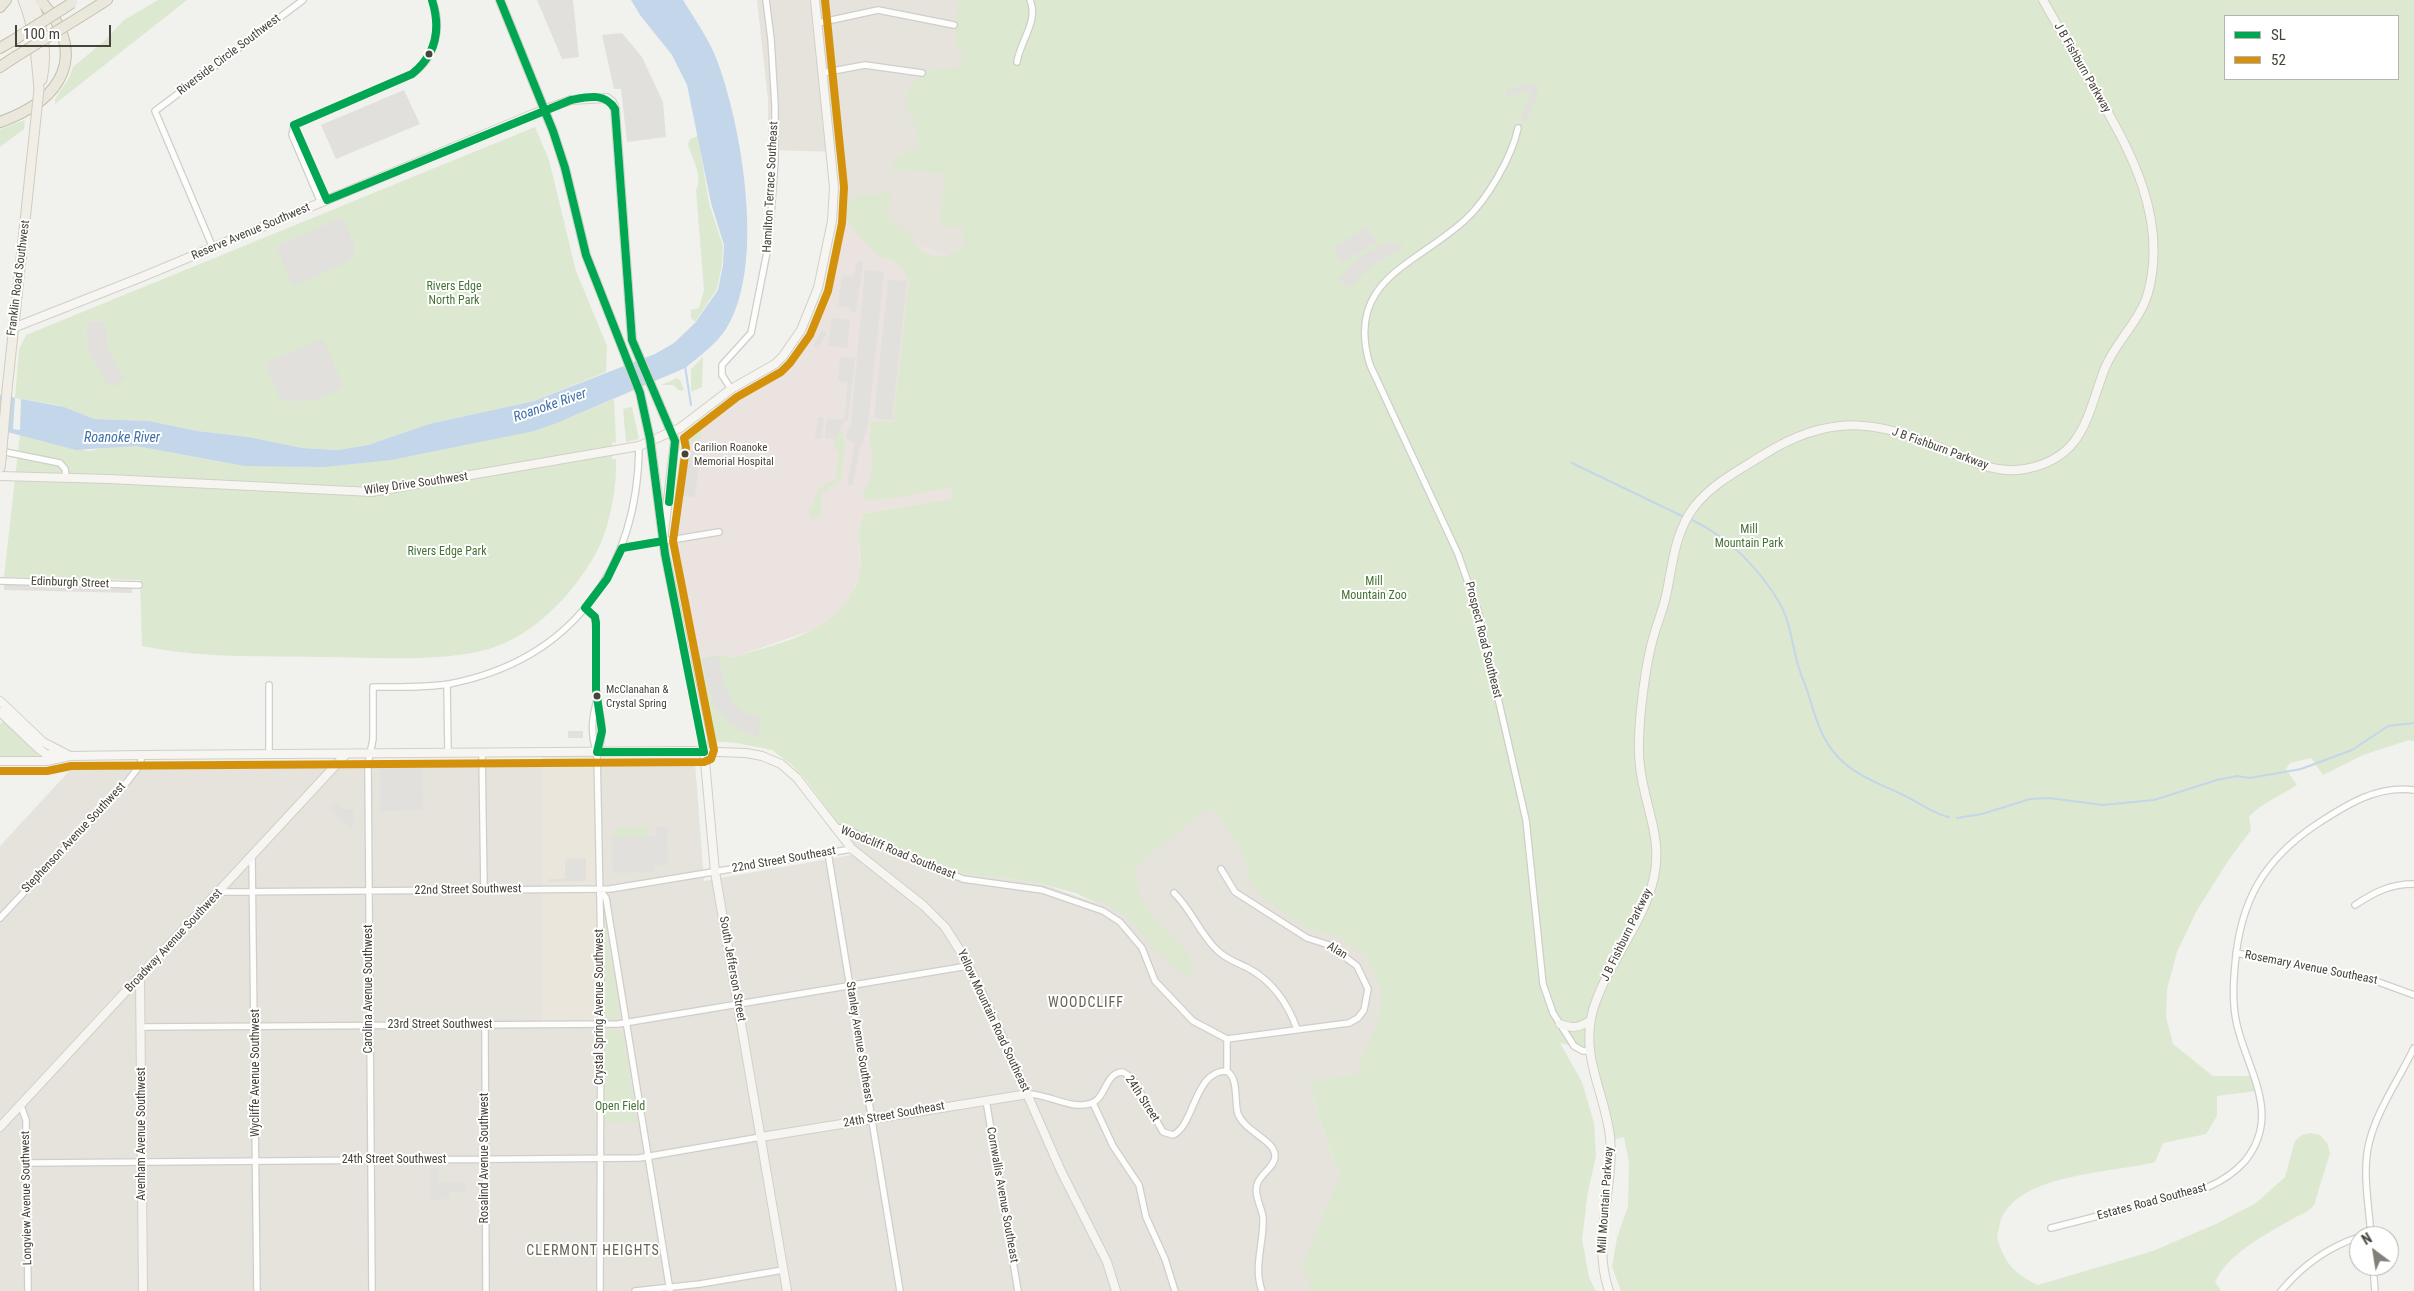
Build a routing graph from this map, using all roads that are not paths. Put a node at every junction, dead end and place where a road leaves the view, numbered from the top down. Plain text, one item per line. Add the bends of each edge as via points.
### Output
1 (6, 0) edge
2 (23, 0) edge
3 (32, 0) edge
4 (40, 0) edge
5 (107, 0) edge
6 (303, 0) edge
7 (432, 0) edge
8 (500, 0) edge
9 (766, 0) edge
10 (815, 0) edge
11 (1030, 0) edge
12 (2043, 0) edge
13 (74, 1) edge
14 (0, 7) edge
15 (818, 23) junction
16 (954, 25) dead end
17 (0, 48) edge
18 (1017, 62) dead end
19 (0, 66) edge
20 (822, 73) junction
21 (922, 73) dead end
22 (39, 89) junction
23 (544, 110) junction
24 (0, 122) edge
25 (1518, 128) dead end
26 (324, 201) junction
27 (213, 248) junction
28 (13, 328) junction
29 (731, 389) junction
30 (672, 433) junction
31 (639, 446) junction
32 (0, 459) edge
33 (0, 476) edge
34 (66, 478) junction
35 (719, 532) dead end
36 (663, 541) junction
37 (622, 548) junction
38 (0, 581) edge
39 (139, 585) dead end
40 (585, 608) junction
41 (596, 630) tunnel mouth
42 (447, 684) junction
43 (269, 685) dead end
44 (0, 700) edge
45 (0, 712) edge
46 (597, 752) junction
47 (704, 752) junction
48 (448, 753) junction
49 (482, 753) junction
50 (346, 754) junction
51 (370, 754) junction
52 (142, 755) junction
53 (269, 755) junction
54 (70, 756) junction
55 (0, 761) edge
56 (2414, 790) edge
57 (834, 827) junction
58 (852, 849) junction
59 (828, 853) junction
60 (252, 856) junction
61 (1221, 869) dead end
62 (715, 872) junction
63 (2414, 884) edge
64 (484, 889) junction
65 (599, 889) junction
66 (369, 891) junction
67 (219, 892) junction
68 (254, 892) junction
69 (1174, 893) dead end
70 (2355, 905) dead end
71 (0, 918) edge
72 (2236, 953) junction
73 (968, 966) junction
74 (140, 978) junction
75 (850, 986) junction
76 (2414, 995) edge
77 (738, 1004) junction
78 (1591, 1020) junction
79 (625, 1024) junction
80 (1560, 1024) junction
81 (370, 1026) junction
82 (485, 1026) junction
83 (601, 1026) junction
84 (141, 1027) junction
85 (255, 1027) junction
86 (1297, 1029) junction
87 (1227, 1040) junction
88 (2414, 1048) edge
89 (1589, 1051) junction
90 (1226, 1070) junction
91 (1028, 1094) junction
92 (986, 1100) junction
93 (1094, 1103) junction
94 (21, 1106) junction
95 (871, 1119) junction
96 (0, 1127) edge
97 (760, 1137) junction
98 (649, 1157) junction
99 (485, 1159) junction
100 (600, 1159) junction
101 (371, 1160) junction
102 (256, 1161) junction
103 (142, 1162) junction
104 (27, 1163) junction
105 (2370, 1226) edge
106 (2051, 1228) dead end
107 (2349, 1241) edge
108 (783, 1270) junction
109 (2374, 1276) edge
110 (670, 1289) edge
111 (28, 1291) edge
112 (143, 1291) edge
113 (257, 1291) edge
114 (372, 1291) edge
115 (486, 1291) edge
116 (600, 1291) edge
117 (635, 1291) edge
118 (787, 1291) edge
119 (900, 1291) edge
120 (1018, 1291) edge
121 (1116, 1291) edge
122 (1174, 1291) edge
123 (1262, 1291) edge
124 (1609, 1291) edge
125 (2281, 1291) edge
126 (2375, 1291) edge

1 - 14 highway
2 - 22 main road, Franklin Road Southwest via 32,24
3 - 22 main road, Franklin Road Southwest via 40,21 45,53
4 - 24 highway via 58,22 64,39 67,55 62,76 55,89 38,104
5 - 19 highway, bridge
6 - 27 street, Riverside Circle Southwest via 155,111
7 - 26 street via 438,14 436,39 424,66 294,125
8 - 23 street, South Jefferson Street
9 - 29 street, Hamilton Terrace Southeast via 775,105 769,242 751,334 722,365 722,375
10 - 15 street, Wiley Drive Southwest
11 - 18 street via 1033,18
12 - 78 street, J B Fishburn Parkway via 2122,137 2139,174 2149,213 2152,245 2150,280 2144,305 2109,359 2090,418 2079,437 2062,453 2042,464 2020,470 1999,470 1899,432 1866,425 1840,425 1810,431 1784,442 1712,489 1694,508 1676,544 1665,603 1650,654 1643,708 1639,759 1656,834 1654,878 1643,907 1606,978
13 - 17 highway, bridge
15 - 16 street via 878,10
15 - 20 street, Wiley Drive Southwest
20 - 21 street via 865,65
20 - 29 street, Wiley Drive Southwest via 834,187 832,221 818,288 800,330 783,356
22 - 28 main road, Franklin Road Southwest, bridge
23 - 26 street, Reserve Avenue Southwest
23 - 30 street, Reserve Avenue Southwest via 578,98 600,96 612,102 615,109 635,349
23 - 36 street, South Jefferson Street, bridge via 568,176 586,255 640,393 650,439
25 - 80 street, Prospect Road Southeast via 1506,160 1469,216 1393,273 1372,300 1365,328 1366,355 1458,554 1478,611 1526,820 1540,969 1549,1002
26 - 27 street, Reserve Avenue Southwest
27 - 28 street, Reserve Avenue Southwest
28 - 32 main road, Franklin Road Southwest, bridge
29 - 30 street, Wiley Drive Southwest
30 - 31 street, Wiley Drive Southwest
30 - 36 street via 676,448
31 - 34 street, Wiley Drive Southwest via 372,492
31 - 37 street via 635,505
32 - 34 street via 60,463
33 - 34 street, Wiley Drive Southwest
35 - 36 street
36 - 37 street
36 - 47 street, South Jefferson Street
37 - 40 street via 607,579
38 - 39 street, Edinburgh Street
40 - 41 street via 594,617
40 - 42 street via 547,643 526,656 497,669
42 - 48 street
42 - 51 street, Carolina Avenue Southwest via 373,687
43 - 53 street
44 - 54 street via 43,742
45 - 54 street via 46,754
46 - 46 street via 603,740 597,700 592,719 592,740
46 - 47 street, Yellow Mountain Road Southeast
46 - 49 street, Yellow Mountain Road Southeast
46 - 65 street, Crystal Spring Avenue Southwest
47 - 57 street, Yellow Mountain Road Southeast via 752,754 781,764 797,778
47 - 62 street, South Jefferson Street
48 - 49 street, Yellow Mountain Road Southeast
48 - 51 street, Yellow Mountain Road Southeast
49 - 64 street
50 - 51 street, Yellow Mountain Road Southeast
50 - 53 street, Yellow Mountain Road Southeast
50 - 60 street, Broadway Avenue Southwest
51 - 66 street, Carolina Avenue Southwest
52 - 53 street, Yellow Mountain Road Southeast
52 - 54 street, Yellow Mountain Road Southeast
52 - 71 street, Stephenson Avenue Southwest via 140,765 127,782
54 - 55 street
56 - 72 street, Estates Road Southeast via 2380,792 2355,801 2314,826 2280,853 2250,897
57 - 58 street, Yellow Mountain Road Southeast
57 - 87 street, Woodcliff Road Southeast via 963,879 1042,890 1103,911 1120,922 1142,948 1155,982 1193,1021
58 - 59 street, 22nd Street Southeast
58 - 73 street, Yellow Mountain Road Southeast via 935,916 958,946
59 - 62 street, 22nd Street Southeast
59 - 75 street, Stanley Avenue Southeast
60 - 67 street, Broadway Avenue Southwest
60 - 68 street, Wycliffe Avenue Southwest
61 - 86 street, Alan via 1235,892 1307,938 1329,945 1357,966 1368,989 1364,1010 1358,1018 1349,1023
62 - 65 street, 22nd Street Southwest
62 - 77 street, South Jefferson Street
63 - 70 street via 2384,887
64 - 65 street, 22nd Street Southwest
64 - 66 street, 22nd Street Southwest
65 - 79 street via 606,898
65 - 83 street, Crystal Spring Avenue Southwest
66 - 68 street, 22nd Street Southwest
66 - 81 street, Carolina Avenue Southwest
67 - 68 street, 22nd Street Southwest
67 - 74 street, Broadway Avenue Southwest
68 - 85 street, Wycliffe Avenue Southwest
69 - 86 street via 1218,952 1262,976 1275,989
72 - 76 street, Rosemary Avenue Southeast via 2373,980
72 - 106 street, Estates Road Southeast via 2234,1009 2262,1106 2253,1149 2234,1172 2208,1188
73 - 75 street, 23rd Street Southwest
73 - 91 street, Yellow Mountain Road Southeast
74 - 84 street, Avenham Avenue Southwest
74 - 94 street, Broadway Avenue Southwest
75 - 77 street, 23rd Street Southwest
75 - 95 street, Stanley Avenue Southeast
77 - 79 street, 23rd Street Southwest
77 - 97 street, South Jefferson Street
78 - 80 street via 1579,1027
78 - 89 street, J B Fishburn Parkway
79 - 83 street, 23rd Street Southwest
79 - 98 street
80 - 89 street, Prospect Road Southeast via 1574,1046
81 - 82 street, 23rd Street Southwest
81 - 85 street, 23rd Street Southwest
81 - 101 street, Carolina Avenue Southwest
82 - 83 street, 23rd Street Southwest
82 - 99 street, Rosalind Avenue Southwest
83 - 100 street, Crystal Spring Avenue Southwest
84 - 85 street, 23rd Street Southwest
84 - 103 street, Avenham Avenue Southwest
85 - 102 street, Wycliffe Avenue Southwest
86 - 87 street
87 - 90 street
88 - 105 street via 2376,1122 2369,1143 2366,1168
89 - 124 street, Mill Mountain Parkway via 1609,1132 1601,1254
90 - 93 street, 24th Street via 1219,1071 1208,1081 1193,1101 1182,1128 1173,1135 1164,1132 1127,1073 1111,1076
90 - 123 street via 1234,1081 1237,1108 1243,1123 1271,1146 1275,1155 1256,1189 1263,1218 1258,1272
91 - 92 street, 24th Street Southeast
91 - 93 street via 1077,1104
91 - 121 street, Yellow Mountain Road Southeast via 1061,1171 1107,1262
92 - 95 street, 24th Street Southeast
92 - 120 street, Cornwallis Avenue Southeast
93 - 122 street via 1113,1146 1139,1185 1146,1216 1166,1260
94 - 96 street, Broadway Avenue Southwest
94 - 104 street, Longview Avenue Southwest via 26,1120
95 - 97 street, 24th Street Southeast
95 - 119 street, Stanley Avenue Southeast
97 - 98 street, 24th Street Southwest
97 - 108 street, South Jefferson Street
98 - 100 street, 24th Street Southwest
98 - 110 street
99 - 100 street, 24th Street Southwest
99 - 101 street, 24th Street Southwest
99 - 115 street, Rosalind Avenue Southwest
100 - 116 street, Crystal Spring Avenue Southwest
101 - 102 street, 24th Street Southwest
101 - 114 street, Carolina Avenue Southwest
102 - 103 street, 24th Street Southwest
102 - 113 street, Wycliffe Avenue Southwest
103 - 104 street, 24th Street Southwest
103 - 112 street, Avenham Avenue Southwest
104 - 111 street, Longview Avenue Southwest
107 - 125 street via 2310,1262
108 - 110 street
108 - 118 street, South Jefferson Street
109 - 126 street
110 - 117 street

